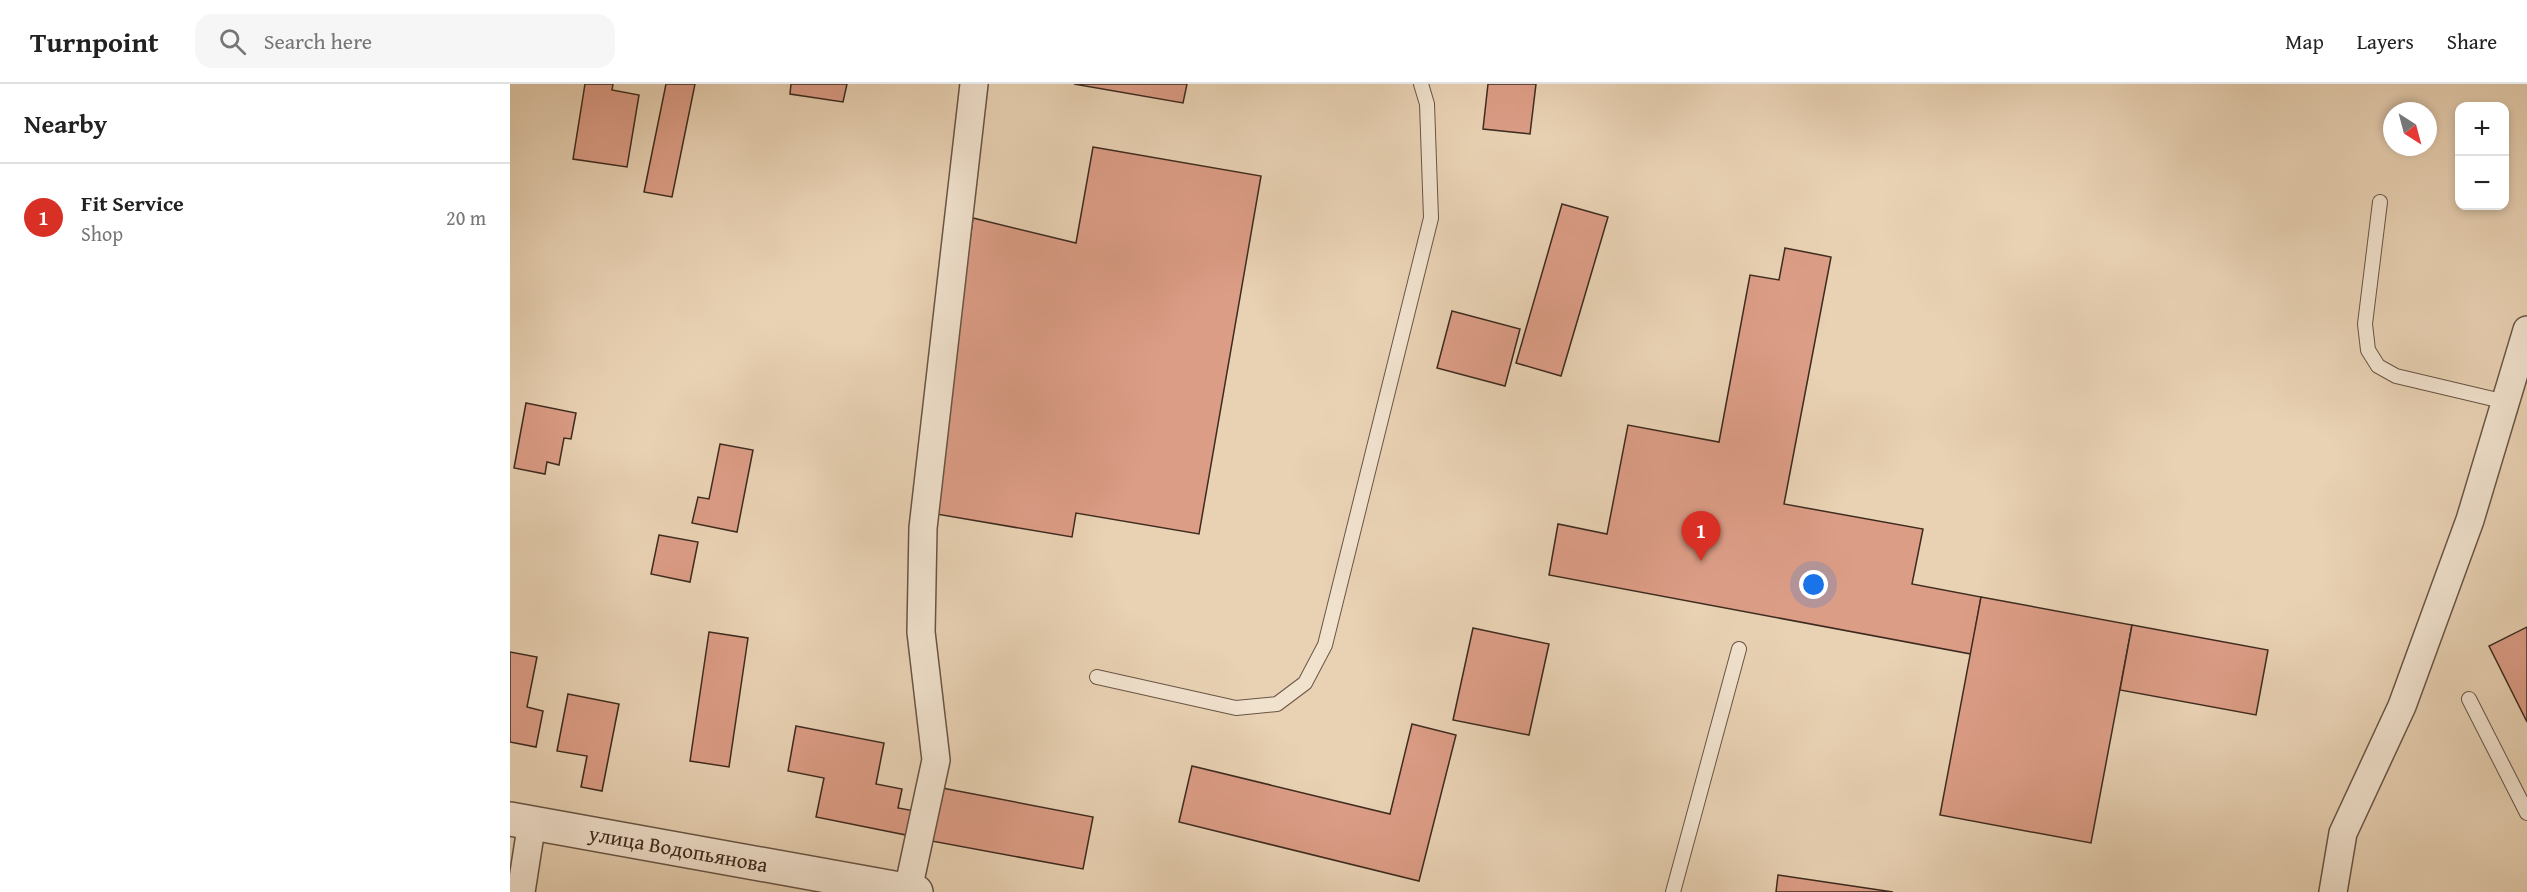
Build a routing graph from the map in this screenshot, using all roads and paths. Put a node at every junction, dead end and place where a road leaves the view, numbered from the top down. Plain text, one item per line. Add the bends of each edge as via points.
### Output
1 (974, 84) edge
2 (1421, 84) edge
3 (2380, 202) dead end
4 (2527, 330) edge
5 (2505, 402) junction
6 (1738, 649) dead end
7 (1097, 677) dead end
8 (2469, 699) dead end
9 (2527, 813) edge
10 (521, 820) edge
11 (912, 891) edge
12 (521, 892) edge
13 (1673, 892) edge
14 (2333, 892) edge

1 - 11 street via 923,528 921,632 936,760
2 - 7 lane via 1427,104 1431,218 1325,645 1305,683 1277,704 1236,708
3 - 5 lane via 2365,324 2368,350 2378,366 2396,376
4 - 5 street
5 - 14 street via 2470,520 2402,706 2343,833
6 - 13 lane
8 - 9 lane
10 - 11 street, улица Водопьянова
10 - 12 street

